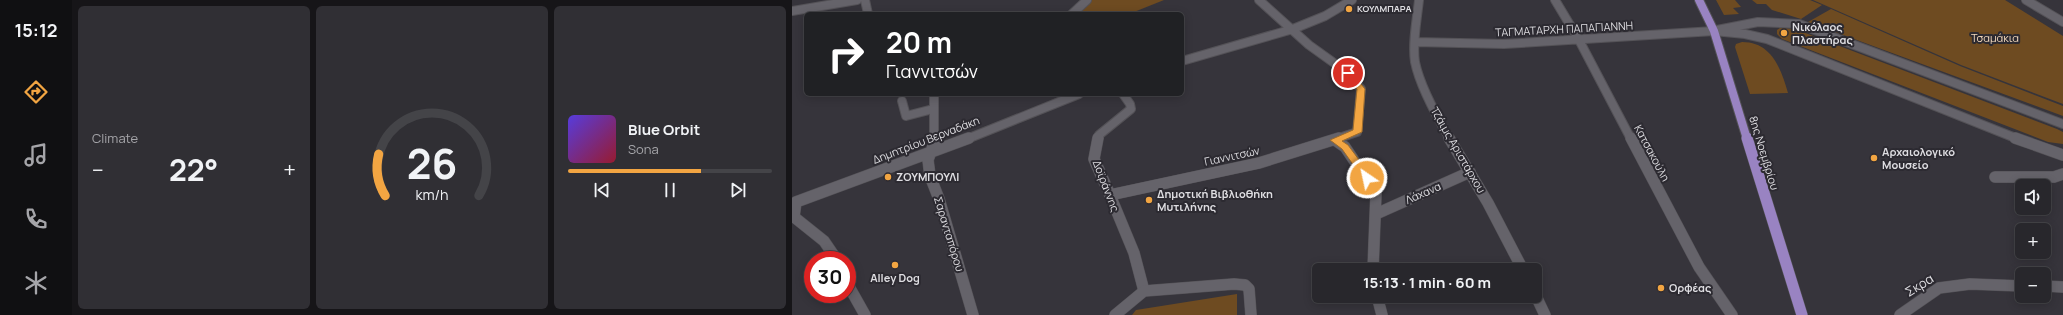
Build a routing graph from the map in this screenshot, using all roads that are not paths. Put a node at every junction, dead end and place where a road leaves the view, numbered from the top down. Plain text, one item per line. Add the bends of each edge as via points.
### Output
1 (857, 0) edge
2 (865, 0) edge
3 (1087, 0) edge
4 (1259, 0) edge
5 (1419, 0) edge
6 (1555, 0) edge
7 (1699, 0) edge
8 (2026, 0) edge
9 (1347, 1) edge
10 (792, 11) edge
11 (868, 12) edge
12 (1074, 12) edge
13 (2063, 22) edge
14 (1293, 29) junction
15 (1714, 31) junction
16 (1579, 40) junction
17 (1415, 42) junction
18 (1184, 60) edge
19 (934, 96) edge
20 (1074, 96) edge
21 (1124, 96) edge
22 (902, 101) dead end
23 (933, 109) junction
24 (2063, 124) edge
25 (1335, 140) junction
26 (931, 153) junction
27 (2063, 155) edge
28 (1470, 172) junction
29 (2063, 174) edge
30 (1995, 177) dead end
31 (1110, 196) junction
32 (1376, 214) junction
33 (793, 217) edge
34 (832, 251) edge
35 (1373, 263) edge
36 (1519, 263) edge
37 (2015, 286) edge
38 (2051, 286) edge
39 (2063, 287) edge
40 (1144, 291) junction
41 (856, 299) edge
42 (1379, 303) edge
43 (1540, 303) edge
44 (865, 315) edge
45 (973, 315) edge
46 (1115, 315) edge
47 (1251, 315) edge
48 (1382, 315) edge
49 (1546, 315) edge
50 (1732, 315) edge
51 (1802, 315) edge
52 (1900, 315) edge

1 - 10 street
2 - 11 street
3 - 12 street
4 - 14 street
5 - 17 street, Τζάιμς Αριστάρχου
6 - 16 street, Κατσακούλη
7 - 15 main road, 8ης Νοεμβρίου
8 - 13 street
9 - 14 street via 1324,16
14 - 18 street
14 - 25 street, Γιαννιτσών via 1309,45 1348,73 1361,89 1357,132
15 - 16 street, ΤΑΓΜΑΤΑΡΧΗ ΠΑΠΑΓΙΑΝΝΗ
15 - 24 street via 1761,22 1784,21 1799,24
15 - 27 street via 1767,39 1980,125
15 - 51 main road, 8ης Νοεμβρίου
16 - 17 street, ΤΑΓΜΑΤΑΡΧΗ ΠΑΠΑΓΙΑΝΝΗ via 1504,44
16 - 50 street, Κατσακούλη via 1699,267
17 - 28 street, Τζάιμς Αριστάρχου via 1418,75 1440,124
19 - 23 street, Σαρανταπόρου
20 - 26 street, Δημητρίου Βερναδάκη
21 - 31 street, Δοϊράννης via 1131,109 1099,135 1094,159
22 - 23 street via 906,116
23 - 26 street, Σαρανταπόρου via 934,144
25 - 31 street, Γιαννιτσών via 1259,163
25 - 32 street via 1345,147 1373,186 1376,193
26 - 33 street, Δημητρίου Βερναδάκη via 796,202
26 - 45 street, Σαρανταπόρου via 928,160 930,176
28 - 32 street, Λάχανα
28 - 36 street, Τζάιμς Αριστάρχου
29 - 30 street via 2054,177
31 - 40 street, Δοϊράννης via 1134,253
32 - 35 street
33 - 34 street via 818,234
37 - 52 street, Σκρα via 1955,285 1939,288
38 - 39 street
40 - 46 street
40 - 47 street via 1242,284 1249,289
41 - 44 street
42 - 48 street
43 - 49 street

